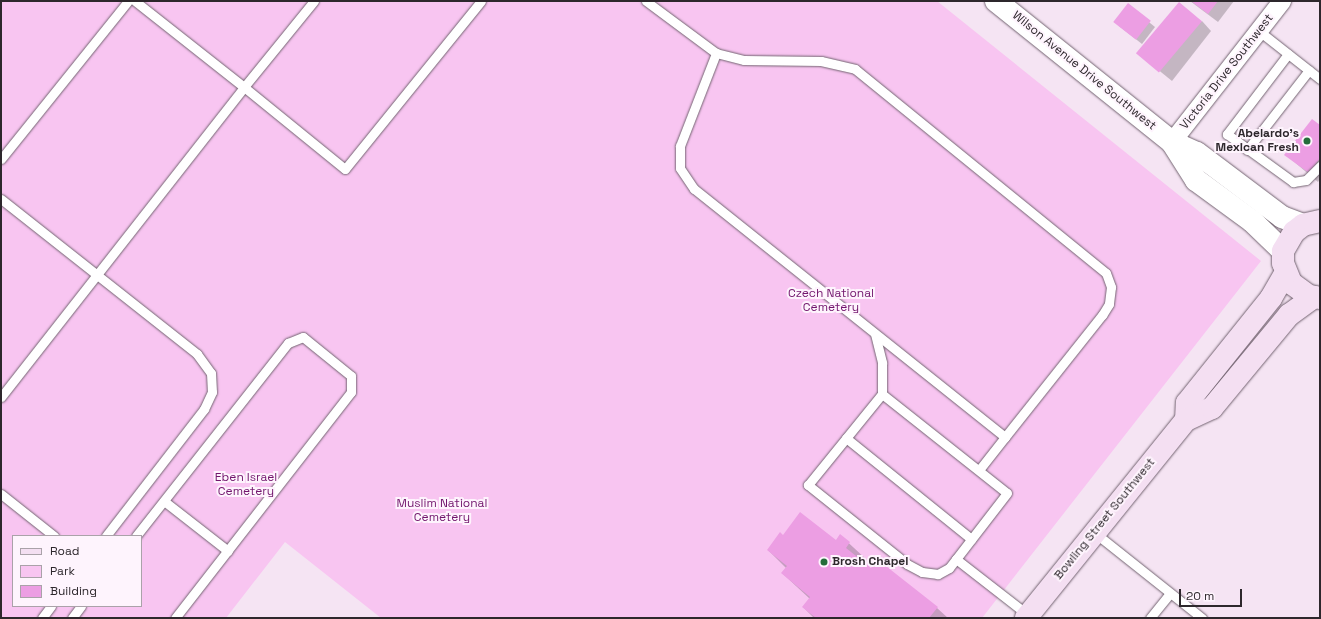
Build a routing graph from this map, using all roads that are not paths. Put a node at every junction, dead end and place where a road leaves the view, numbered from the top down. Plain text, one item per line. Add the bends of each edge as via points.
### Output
1 (128, 1) edge
2 (135, 1) edge
3 (314, 1) edge
4 (481, 1) edge
5 (646, 1) edge
6 (996, 1) edge
7 (1282, 1) edge
8 (1259, 31) junction
9 (716, 53) junction
10 (1288, 54) junction
11 (1309, 70) junction
12 (1320, 79) edge
13 (244, 87) junction
14 (1172, 142) junction
15 (1247, 150) junction
16 (1, 159) edge
17 (1320, 166) edge
18 (1, 199) edge
19 (1312, 223) edge
20 (1284, 251) junction
21 (97, 274) junction
22 (1285, 274) junction
23 (1317, 297) edge
24 (875, 333) junction
25 (882, 394) junction
26 (1, 396) edge
27 (1186, 420) junction
28 (1005, 437) junction
29 (846, 438) junction
30 (979, 470) junction
31 (1, 494) edge
32 (164, 501) junction
33 (1093, 532) junction
34 (53, 535) edge
35 (107, 535) edge
36 (137, 535) edge
37 (971, 539) junction
38 (228, 551) junction
39 (956, 558) junction
40 (1170, 593) junction
41 (50, 607) edge
42 (80, 607) edge
43 (1028, 617) edge
44 (42, 618) edge
45 (72, 618) edge
46 (175, 618) edge
47 (1150, 618) edge
48 (1202, 618) edge

1 - 16 lane
2 - 13 lane
3 - 13 lane
4 - 13 lane via 345,169
5 - 9 lane
6 - 14 street, Wilson Avenue Drive Southwest
7 - 8 street, Victoria Drive Southwest
8 - 10 lane
8 - 14 street, Victoria Drive Southwest
9 - 24 lane via 680,146 680,168 694,189
9 - 28 lane via 744,60 821,61 855,69 1106,273 1111,288 1109,304
10 - 11 lane
10 - 15 lane via 1227,134
11 - 12 lane
11 - 15 lane
13 - 21 lane
14 - 19 street, Wilson Avenue Drive Southwest via 1197,153 1282,217
14 - 20 street, Wilson Avenue Drive Southwest via 1196,180 1257,225
15 - 17 lane via 1293,182 1306,180
18 - 21 lane
19 - 20 main road via 1294,232
20 - 22 main road
21 - 26 lane
21 - 35 lane via 197,354 211,373 212,392 204,409
22 - 23 main road via 1299,291
22 - 27 main road via 1272,298 1187,403
23 - 27 main road, Bowling Street Southwest via 1289,315 1212,408
24 - 25 lane via 882,363
24 - 28 lane
25 - 29 lane
25 - 30 lane
27 - 33 main road, Bowling Street Southwest
28 - 30 lane
29 - 37 lane
29 - 39 lane via 808,485 907,564 922,572 938,574 949,568
30 - 37 lane via 1008,493
31 - 34 lane
32 - 36 lane
32 - 38 lane
32 - 38 lane via 288,343 303,337 350,376 351,392
33 - 40 lane
33 - 43 main road, Bowling Street Southwest
37 - 39 lane
38 - 46 lane
39 - 43 lane
40 - 47 lane
40 - 48 lane
41 - 44 lane
42 - 45 lane

